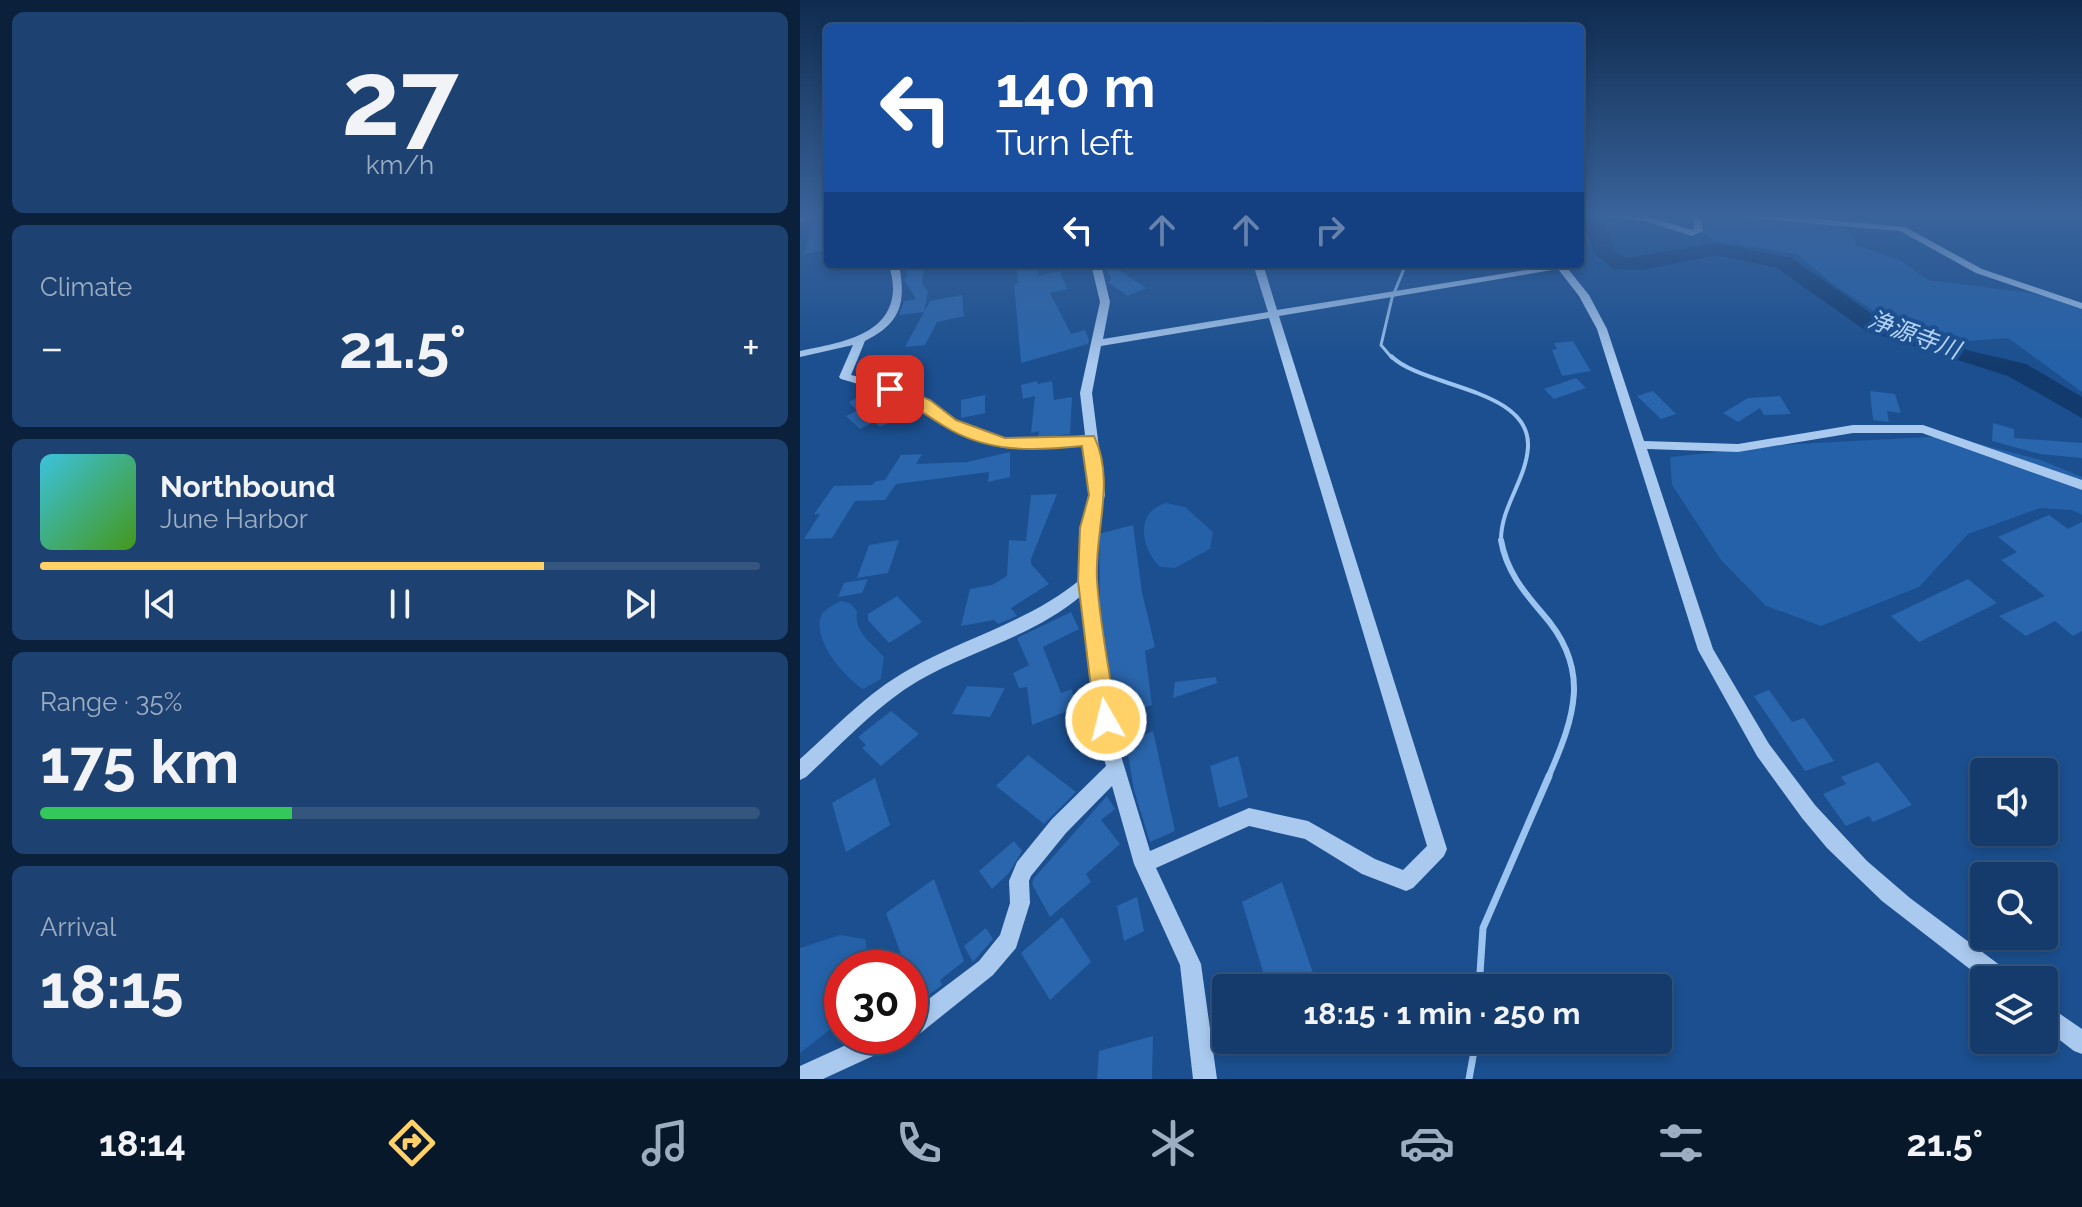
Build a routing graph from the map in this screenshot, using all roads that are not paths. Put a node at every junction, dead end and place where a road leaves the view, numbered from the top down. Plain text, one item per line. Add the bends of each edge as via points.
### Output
1 (1967, 264) edge
2 (894, 268) edge
3 (1097, 268) edge
4 (1259, 268) edge
5 (1543, 268) edge
6 (1562, 268) edge
7 (2082, 306) edge
8 (1272, 315) junction
9 (860, 341) junction
10 (1099, 343) junction
11 (800, 354) edge
12 (1089, 439) junction
13 (1639, 445) junction
14 (2082, 485) edge
15 (1088, 581) junction
16 (1116, 769) junction
17 (800, 771) edge
18 (1144, 864) junction
19 (1983, 966) edge
20 (928, 1013) edge
21 (2058, 1025) edge
22 (2082, 1043) edge
23 (852, 1054) edge
24 (800, 1078) edge
25 (1205, 1079) edge

1 - 7 street
2 - 9 street via 898,299 886,326
3 - 10 street via 1105,302
4 - 8 street
5 - 8 street
6 - 13 street via 1602,329
8 - 10 street
8 - 18 street via 1437,849 1406,881 1369,867 1308,830 1249,817
9 - 11 street
9 - 12 street via 845,377 924,403 951,423 1003,444
10 - 12 street via 1086,393
12 - 15 street via 1098,495 1089,528
13 - 14 street via 1738,448 1853,429 1923,429
13 - 19 street via 1706,650 1771,763 1819,825 1887,893
15 - 16 street
15 - 17 street via 1031,622 914,674
16 - 18 street
16 - 20 street via 1024,869 1009,941 986,968
18 - 25 street via 1190,964
21 - 22 street
23 - 24 street

